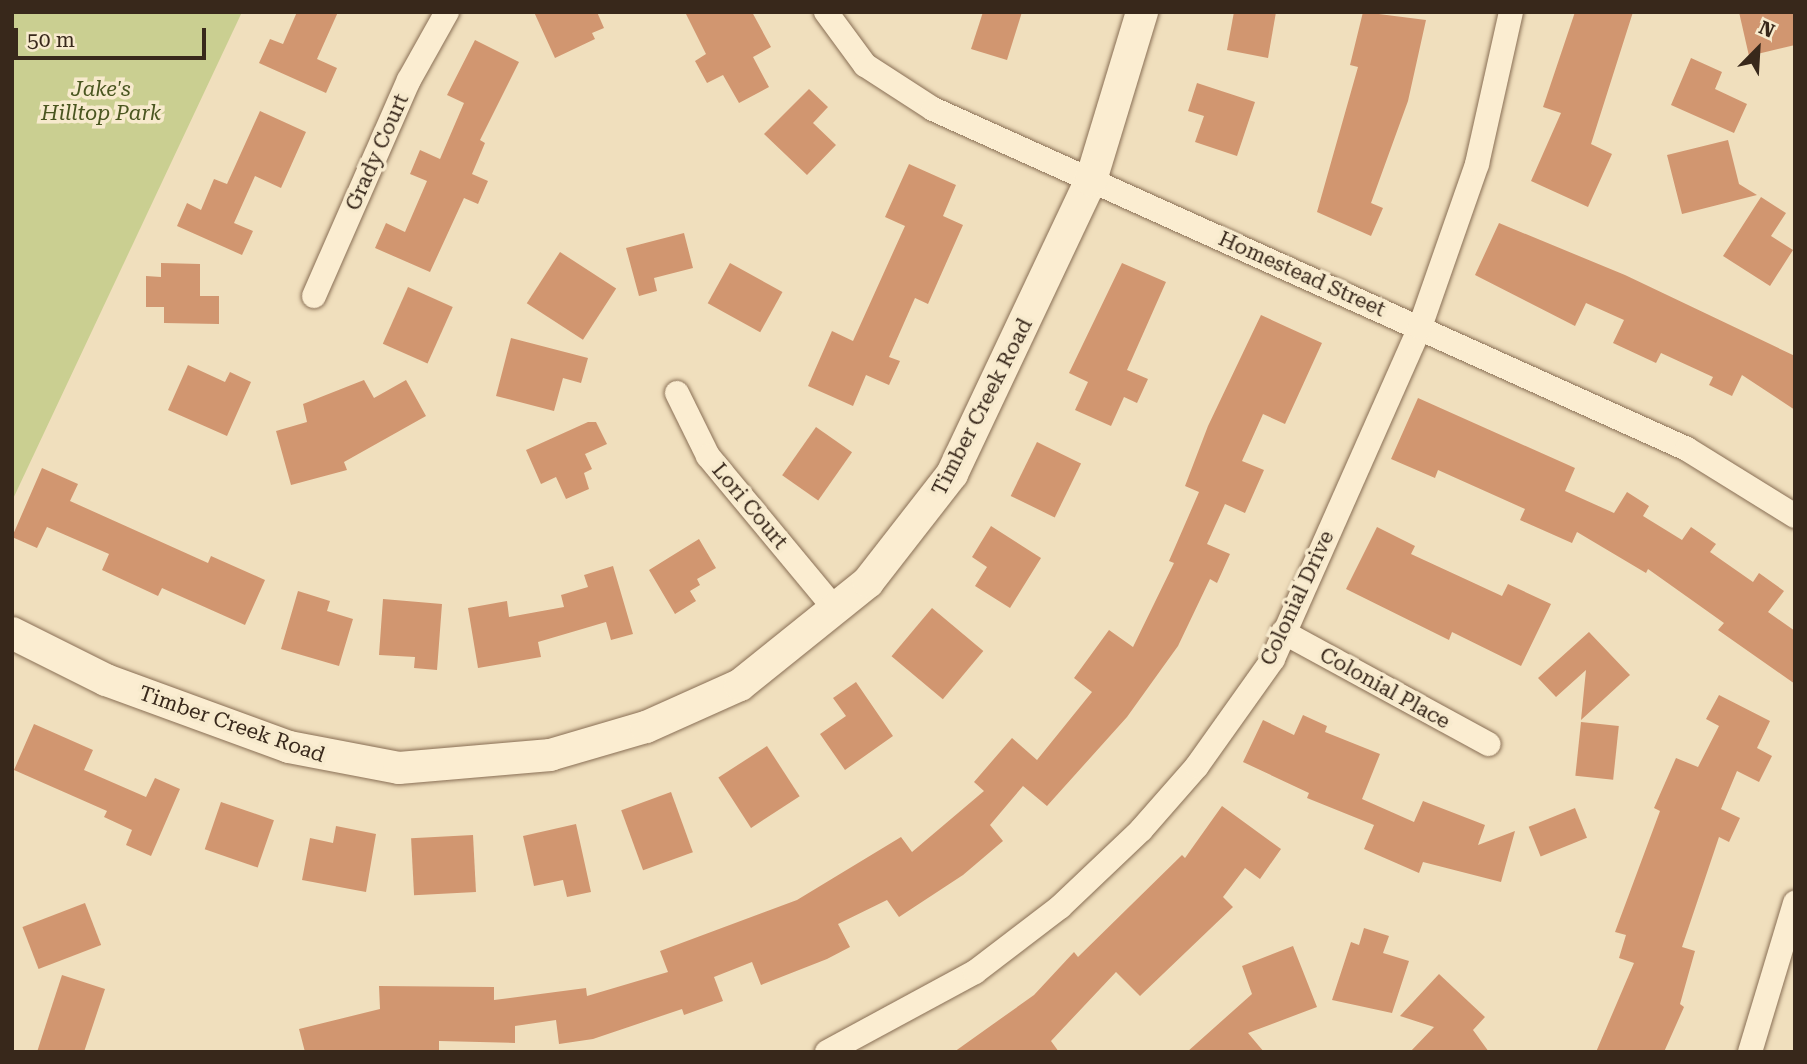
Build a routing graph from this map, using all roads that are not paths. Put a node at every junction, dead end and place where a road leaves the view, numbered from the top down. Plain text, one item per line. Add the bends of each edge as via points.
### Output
1 (447, 12) edge
2 (826, 12) edge
3 (1142, 12) edge
4 (1511, 12) edge
5 (1091, 180) junction
6 (314, 296) dead end
7 (1420, 327) junction
8 (677, 393) dead end
9 (1795, 516) edge
10 (836, 610) junction
11 (1283, 632) junction
12 (12, 633) edge
13 (1488, 744) dead end
14 (1795, 903) edge
15 (827, 1052) edge
16 (1749, 1052) edge

1 - 6 street, Grady Court via 410,80
2 - 5 street, Homestead Street via 866,65 892,86
3 - 5 street, Timber Creek Road
4 - 7 street, Colonial Drive via 1477,164
5 - 7 street, Homestead Street
5 - 10 street, Timber Creek Road via 952,474 868,582
7 - 9 street, Homestead Street via 1687,449
7 - 11 street, Colonial Drive
8 - 10 street, Lori Court via 708,456
10 - 12 street, Timber Creek Road via 740,685 646,727 550,755 399,768 289,747 106,680
11 - 13 street, Colonial Place
11 - 15 street, Colonial Drive via 1272,659 1197,766 1141,830 1060,907 975,972
14 - 16 street

